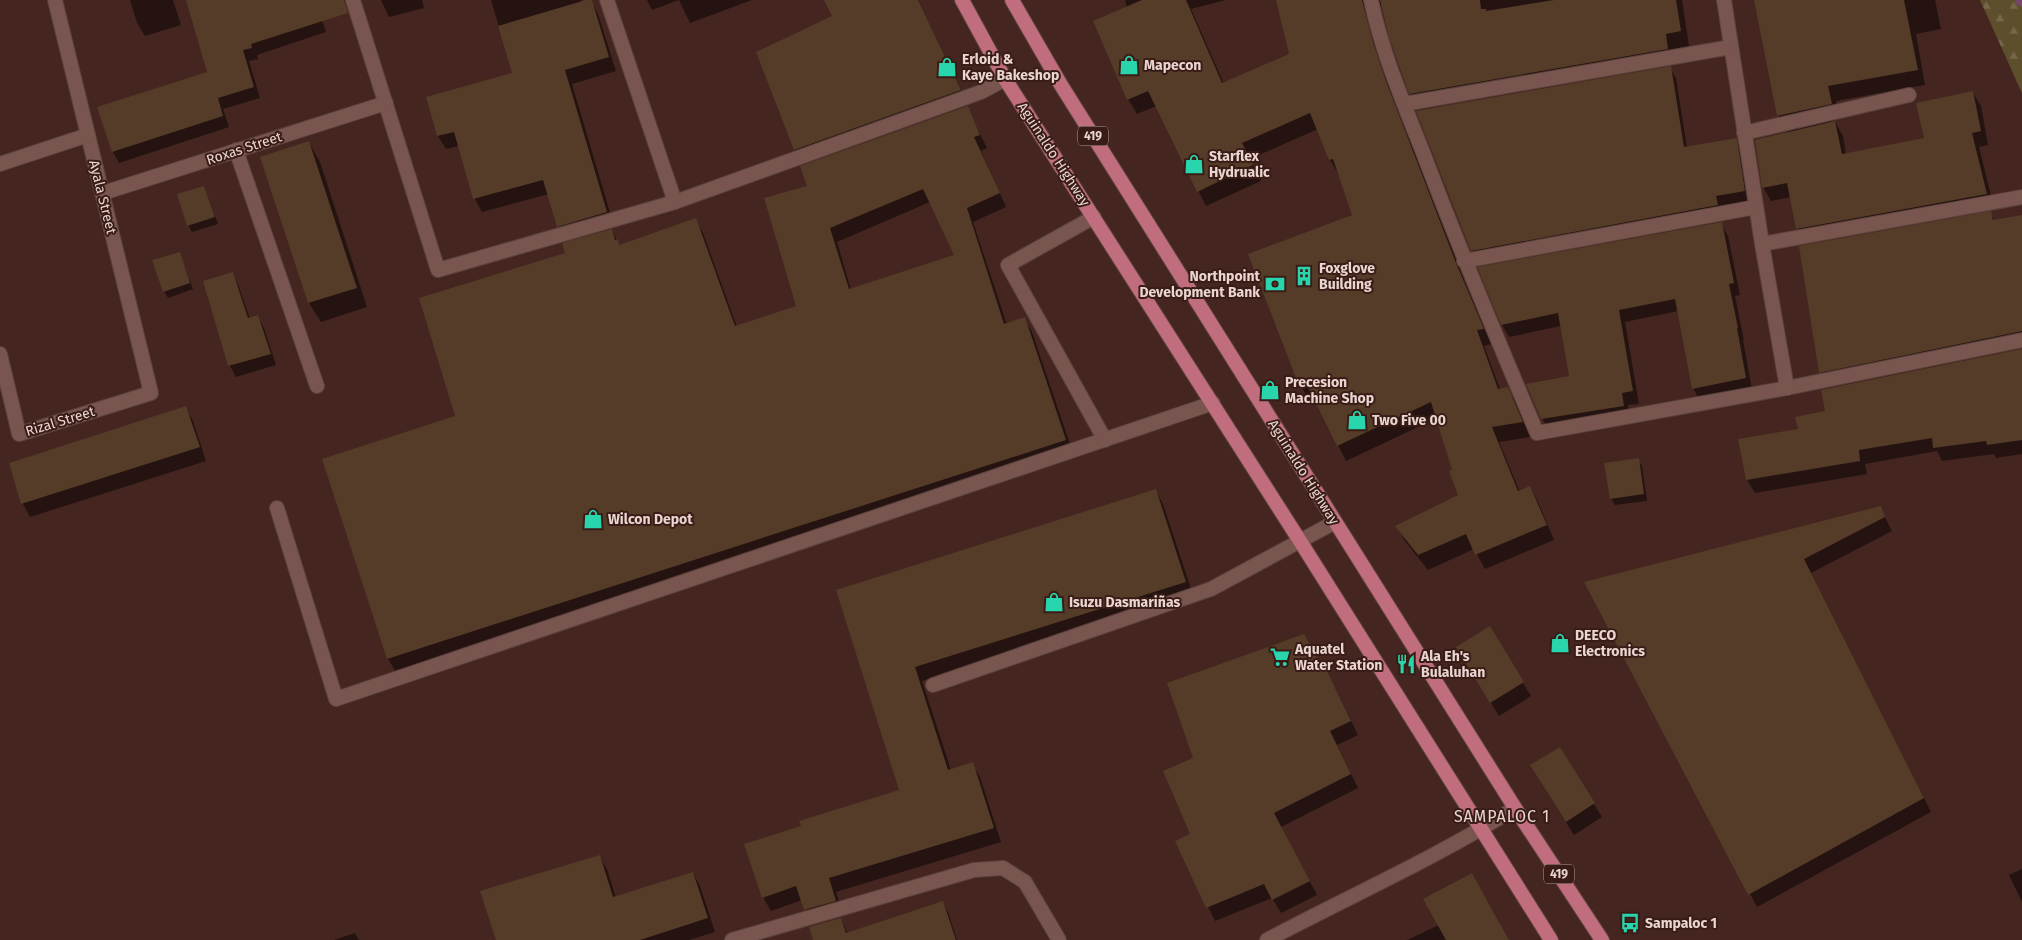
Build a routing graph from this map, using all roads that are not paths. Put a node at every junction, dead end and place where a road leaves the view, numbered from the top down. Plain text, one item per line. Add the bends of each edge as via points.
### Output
1 (55, 0) edge
2 (354, 0) edge
3 (607, 0) edge
4 (962, 0) edge
5 (1012, 0) edge
6 (1371, 0) edge
7 (1724, 0) edge
8 (1732, 47) junction
9 (1005, 78) junction
10 (1909, 95) dead end
11 (386, 103) junction
12 (1404, 104) junction
13 (1744, 133) junction
14 (88, 135) junction
15 (236, 150) junction
16 (0, 164) edge
17 (102, 193) junction
18 (2022, 197) edge
19 (675, 202) junction
20 (1756, 207) junction
21 (1094, 217) junction
22 (1762, 244) junction
23 (1464, 261) junction
24 (2022, 340) edge
25 (0, 354) edge
26 (317, 386) dead end
27 (1787, 388) junction
28 (151, 393) joint
29 (1213, 403) junction
30 (1105, 440) junction
31 (277, 508) dead end
32 (1335, 522) junction
33 (1300, 541) junction
34 (933, 685) dead end
35 (1515, 808) junction
36 (1482, 829) junction
37 (732, 940) edge
38 (1059, 940) edge
39 (1267, 940) edge
40 (1551, 940) edge
41 (1602, 940) edge

1 - 14 street, Ayala Street
2 - 11 street
3 - 19 street
4 - 9 main road, Aguinaldo Highway
5 - 32 main road, Aguinaldo Highway / 419 via 1061,85
6 - 12 street
7 - 8 street
8 - 12 street
8 - 13 street
9 - 19 street via 981,92
9 - 21 main road, Aguinaldo Highway
10 - 13 street
11 - 15 street, Roxas Street
11 - 19 street via 438,270
12 - 23 street
13 - 20 street
14 - 16 street
14 - 17 street, Ayala Street
15 - 17 street, Roxas Street
15 - 26 street
17 - 28 street, Ayala Street
18 - 22 street
20 - 22 street
20 - 23 street
21 - 29 main road, Aguinaldo Highway
21 - 30 street via 1008,265
22 - 27 street
23 - 27 street via 1537,433
24 - 27 street
25 - 28 street, Rizal Street via 19,434
29 - 30 street
29 - 33 main road, Aguinaldo Highway
30 - 31 street via 336,699
32 - 33 street
32 - 35 main road, Aguinaldo Highway / 419
33 - 34 street via 1211,588
33 - 36 main road, Aguinaldo Highway
35 - 36 street
35 - 41 main road, Aguinaldo Highway / 419
36 - 39 street
36 - 40 main road, Aguinaldo Highway
37 - 38 street via 974,870 1003,868 1025,882

